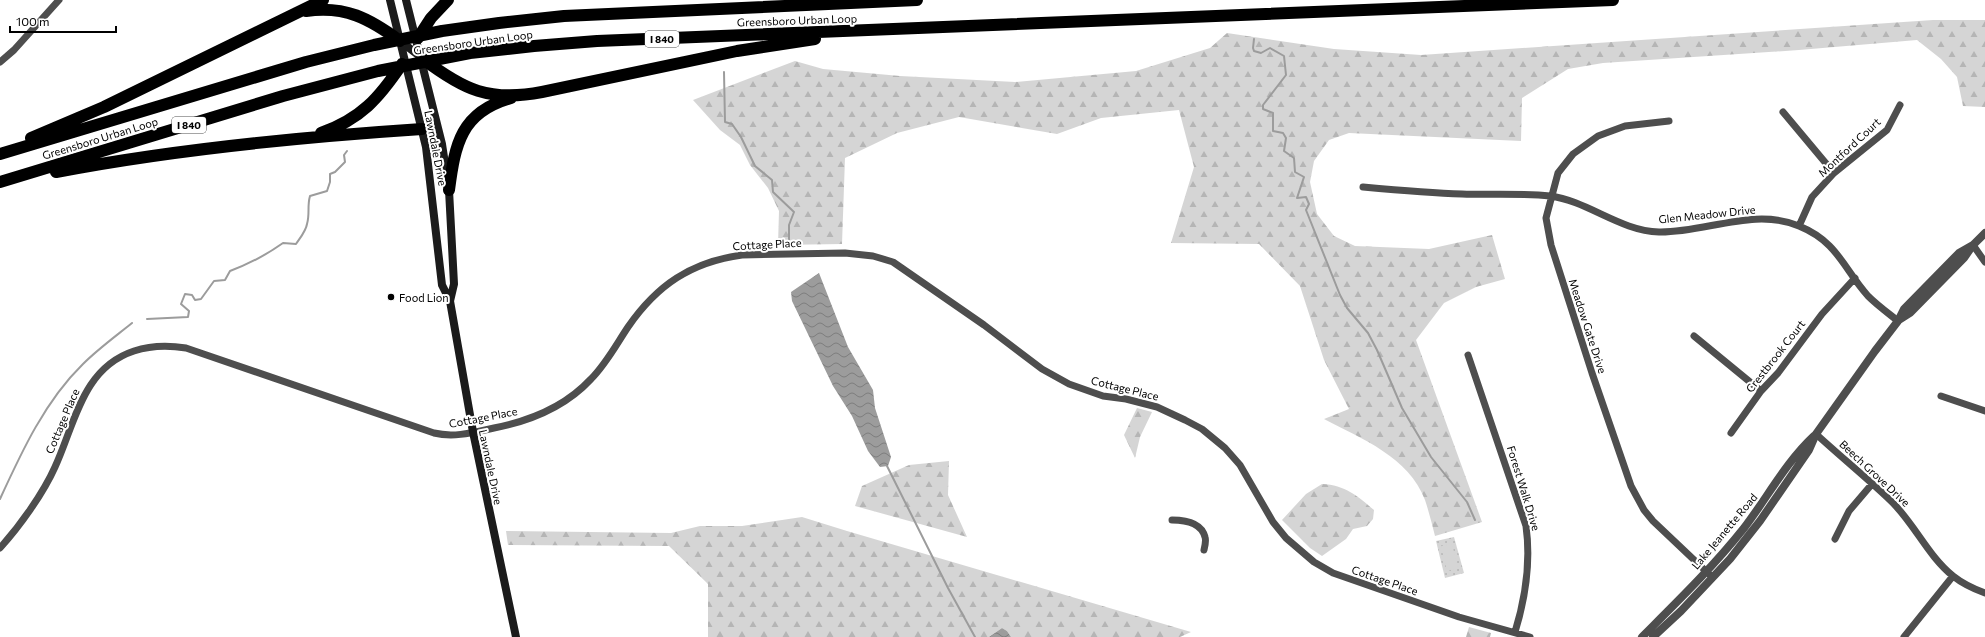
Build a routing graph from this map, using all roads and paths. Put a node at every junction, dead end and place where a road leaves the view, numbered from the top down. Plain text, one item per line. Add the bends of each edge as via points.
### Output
1 (59, 0) edge
2 (323, 0) edge
3 (390, 0) edge
4 (406, 0) edge
5 (448, 0) edge
6 (901, 0) edge
7 (905, 0) edge
8 (916, 0) edge
9 (1613, 0) edge
10 (295, 14) junction
11 (878, 30) junction
12 (400, 41) junction
13 (413, 52) junction
14 (0, 61) edge
15 (522, 95) junction
16 (1900, 105) dead end
17 (1783, 112) dead end
18 (1669, 121) dead end
19 (422, 129) junction
20 (298, 139) junction
21 (0, 151) edge
22 (0, 154) edge
23 (1834, 173) junction
24 (0, 183) edge
25 (1363, 187) dead end
26 (449, 190) junction
27 (1551, 196) junction
28 (1799, 226) junction
29 (1985, 233) edge
30 (1973, 245) junction
31 (1985, 262) edge
32 (1855, 278) junction
33 (450, 301) junction
34 (1898, 321) junction
35 (1694, 336) dead end
36 (1468, 355) dead end
37 (1761, 390) junction
38 (1941, 396) dead end
39 (1985, 411) edge
40 (473, 432) junction
41 (1731, 433) dead end
42 (1816, 434) junction
43 (1872, 484) junction
44 (1172, 520) dead end
45 (1835, 539) dead end
46 (0, 548) edge
47 (1204, 550) dead end
48 (1706, 572) junction
49 (1953, 576) junction
50 (1713, 578) junction
51 (1985, 593) edge
52 (1515, 632) junction
53 (516, 637) edge
54 (1530, 637) edge
55 (1642, 637) edge
56 (1653, 637) edge
57 (1904, 637) edge

1 - 14 street via 14,50
2 - 10 highway
3 - 12 main road, Lawndale Drive
4 - 13 main road, Lawndale Drive
5 - 13 highway via 431,18
6 - 7 highway
7 - 8 highway, Greensboro Urban Loop / I 840
7 - 22 highway, Greensboro Urban Loop / I 840 via 564,16 442,31 374,45 275,71
9 - 11 highway, Greensboro Urban Loop / I 840
10 - 12 highway via 322,9 348,12 374,23
10 - 21 highway via 104,107
11 - 15 highway via 737,51
11 - 24 highway, Greensboro Urban Loop / I 840 via 566,43 447,57 378,71 283,96
12 - 13 main road, Lawndale Drive
13 - 15 highway via 450,79 472,89 492,94
13 - 19 main road, Lawndale Drive
13 - 20 highway via 381,93 363,111 342,124
13 - 26 main road, Lawndale Drive via 442,144
15 - 26 highway via 489,106 470,122 460,136 455,150
16 - 23 street, Montford Court via 1887,130
17 - 23 street
18 - 27 street, Meadow Gate Drive via 1625,126 1598,136 1573,154 1558,173
19 - 20 highway
19 - 33 main road, Lawndale Drive via 430,169 442,285
20 - 24 highway via 126,159
23 - 28 street, Montford Court via 1812,197
25 - 27 street, Glen Meadow Drive via 1440,194
26 - 33 main road, Lawndale Drive via 454,284
27 - 28 street, Glen Meadow Drive via 1587,207 1630,226 1658,232 1757,219 1771,219
27 - 48 street, Meadow Gate Drive via 1546,218 1551,245 1631,486 1653,521
28 - 32 street, Glen Meadow Drive via 1830,245
29 - 30 street, Lake Jeanette Road
30 - 31 street
30 - 34 street, Lake Jeanette Road via 1964,258 1910,313
32 - 34 street, Glen Meadow Drive via 1869,297
32 - 37 street, Crestbrook Court via 1834,298 1778,373
33 - 40 main road, Lawndale Drive
34 - 42 street, Lake Jeanette Road
35 - 37 street
36 - 52 street, Forest Walk Drive via 1526,526 1529,550 1527,580
37 - 41 street, Crestbrook Court
38 - 39 street
40 - 46 street, Cottage Place via 454,435 434,432 186,348 172,345 143,348 116,359 95,378 80,404 48,481
40 - 52 street, Cottage Place via 532,418 562,403 577,392 602,367 646,303 672,281 699,265 726,257 758,254 845,253 873,256 893,262 1042,369 1069,384 1104,396 1157,407 1202,429 1225,448 1240,465 1286,538 1314,562 1333,573 1459,617
40 - 53 main road, Lawndale Drive
42 - 43 street, Beech Grove Drive
42 - 48 street, Lake Jeanette Road via 1803,446 1753,516
42 - 50 street, Lake Jeanette Road via 1809,450 1760,520
43 - 45 street via 1849,511
43 - 49 street, Beech Grove Drive via 1907,518
44 - 47 street via 1190,521 1200,529 1205,537
48 - 50 street, Meadow Gate Drive
48 - 55 street, Lake Jeanette Road
49 - 51 street, Beech Grove Drive
49 - 57 street
50 - 56 street, Lake Jeanette Road
52 - 54 street, Cottage Place

